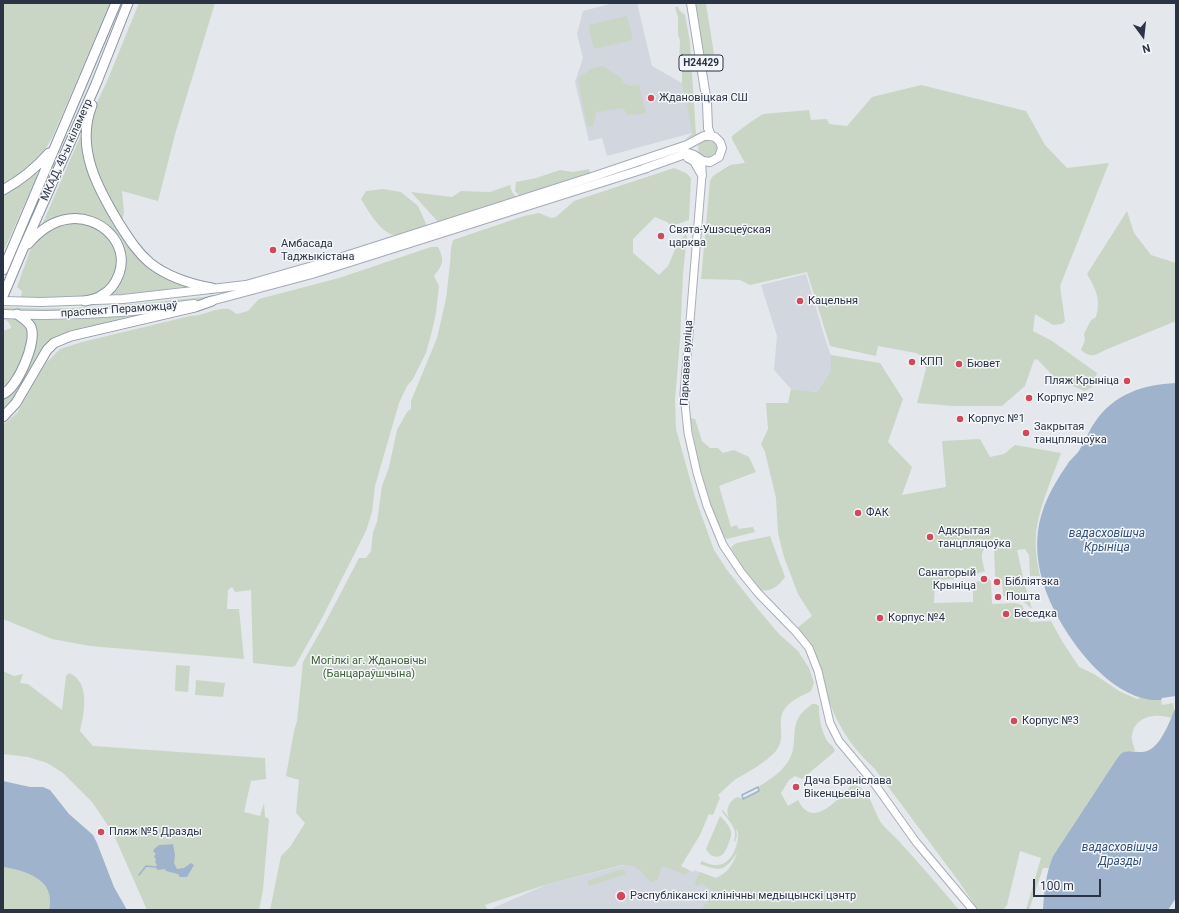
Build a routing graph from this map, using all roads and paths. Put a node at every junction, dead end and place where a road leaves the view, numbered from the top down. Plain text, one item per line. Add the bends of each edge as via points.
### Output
1 (116, 3) edge
2 (128, 3) edge
3 (691, 3) edge
4 (96, 84) junction
5 (707, 124) junction
6 (711, 136) junction
7 (700, 138) junction
8 (56, 146) junction
9 (698, 158) junction
10 (710, 162) junction
11 (643, 169) junction
12 (702, 175) junction
13 (3, 190) edge
14 (22, 251) junction
15 (3, 270) edge
16 (212, 288) junction
17 (5, 291) edge
18 (214, 300) junction
19 (3, 301) edge
20 (85, 301) junction
21 (3, 314) edge
22 (17, 314) junction
23 (3, 394) edge
24 (3, 417) edge
25 (973, 910) edge

1 - 8 highway, МКАД, 40-ы кіламетр
2 - 4 highway, МКАД, 40-ы кіламетр
3 - 5 main road, Н24429 via 707,103
4 - 14 highway, МКАД, 40-ы кіламетр
4 - 16 highway via 95,98 88,117 86,147 102,195 135,248 151,264 186,282
5 - 6 main road, Н24429
5 - 7 main road, Н24429
6 - 7 main road
6 - 10 main road, Н24429 via 720,142 722,150 717,159
7 - 9 main road, Н24429 via 695,149
7 - 16 main road via 687,145 595,176 330,261 255,283
8 - 13 highway via 37,167
8 - 15 highway, МКАД, 40-ы кіламетр
9 - 10 main road
9 - 11 main road via 688,153
9 - 12 street, Паркавая вуліца / Н24429
10 - 12 street, Паркавая вуліца / Н24429
11 - 12 main road via 679,158 688,158 694,161
11 - 18 main road, праспект Пераможцаў via 312,274
12 - 25 street, Паркавая вуліца / Н24429 via 685,376 685,412 692,454 712,520 723,546 741,572 809,648 818,671 830,723 839,741 908,832
14 - 17 highway, МКАД, 40-ы кіламетр
14 - 20 highway via 36,234 60,221 86,220 106,229 119,246 120,272 114,284 103,295
16 - 18 main road via 216,294
16 - 20 main road
18 - 22 main road, праспект Пераможцаў via 114,313
18 - 24 highway via 71,336 54,343 42,357 16,403
19 - 20 main road
21 - 22 main road, праспект Пераможцаў
22 - 23 highway via 30,326 32,340 20,374 10,389

